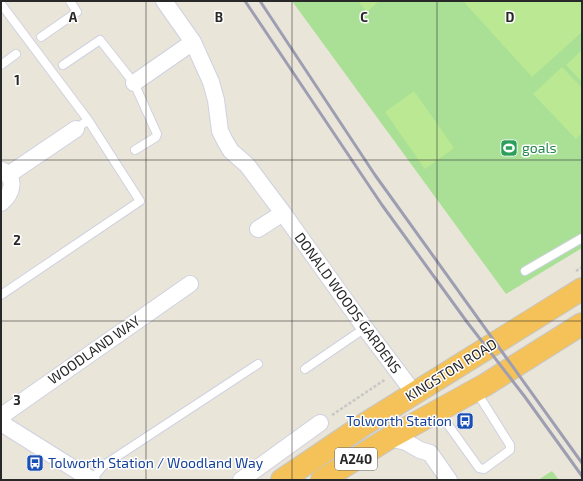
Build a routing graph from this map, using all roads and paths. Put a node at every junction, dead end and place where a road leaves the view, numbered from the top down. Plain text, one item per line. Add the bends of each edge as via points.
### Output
1 (70, 1) edge
2 (164, 1) edge
3 (1, 4) edge
4 (41, 37) dead end
5 (193, 42) junction
6 (16, 54) dead end
7 (1, 65) edge
8 (63, 66) dead end
9 (134, 83) junction
10 (82, 125) junction
11 (136, 150) dead end
12 (5, 173) edge
13 (1, 202) edge
14 (283, 212) junction
15 (258, 229) dead end
16 (582, 238) edge
17 (525, 271) dead end
18 (190, 284) dead end
19 (582, 289) edge
20 (1, 295) edge
21 (364, 328) junction
22 (580, 328) edge
23 (258, 364) dead end
24 (305, 369) dead end
25 (391, 376) dead end
26 (476, 390) junction
27 (414, 393) junction
28 (439, 411) junction
29 (1, 419) edge
30 (1, 423) edge
31 (320, 423) joint
32 (389, 438) junction
33 (91, 480) edge
34 (241, 480) edge
35 (282, 480) edge
36 (322, 480) edge
37 (449, 480) edge

1 - 4 lane via 77,12
2 - 5 street, DONALD WOODS GARDENS
3 - 10 lane
5 - 9 street
5 - 14 street, DONALD WOODS GARDENS via 211,82 220,131 225,141
6 - 7 lane
8 - 9 lane via 100,40
9 - 11 lane via 157,134
10 - 12 street
10 - 20 lane via 140,201
12 - 13 street via 12,180 11,190 8,197
14 - 15 street
14 - 21 street, DONALD WOODS GARDENS
16 - 17 lane
18 - 29 street, WOODLAND WAY via 7,412
19 - 27 highway, KINGSTON ROAD / A240
21 - 24 lane
21 - 27 street, DONALD WOODS GARDENS
22 - 26 highway, KINGSTON ROAD / A240
23 - 33 lane via 104,465
25 - 31 path
26 - 28 highway, KINGSTON ROAD / A240
26 - 28 lane via 510,445 510,450 484,469 479,468
27 - 35 highway, KINGSTON ROAD / A240
28 - 32 highway, KINGSTON ROAD / A240
30 - 33 street
31 - 34 street
32 - 36 highway, KINGSTON ROAD / A240
32 - 37 street via 406,442 430,453

